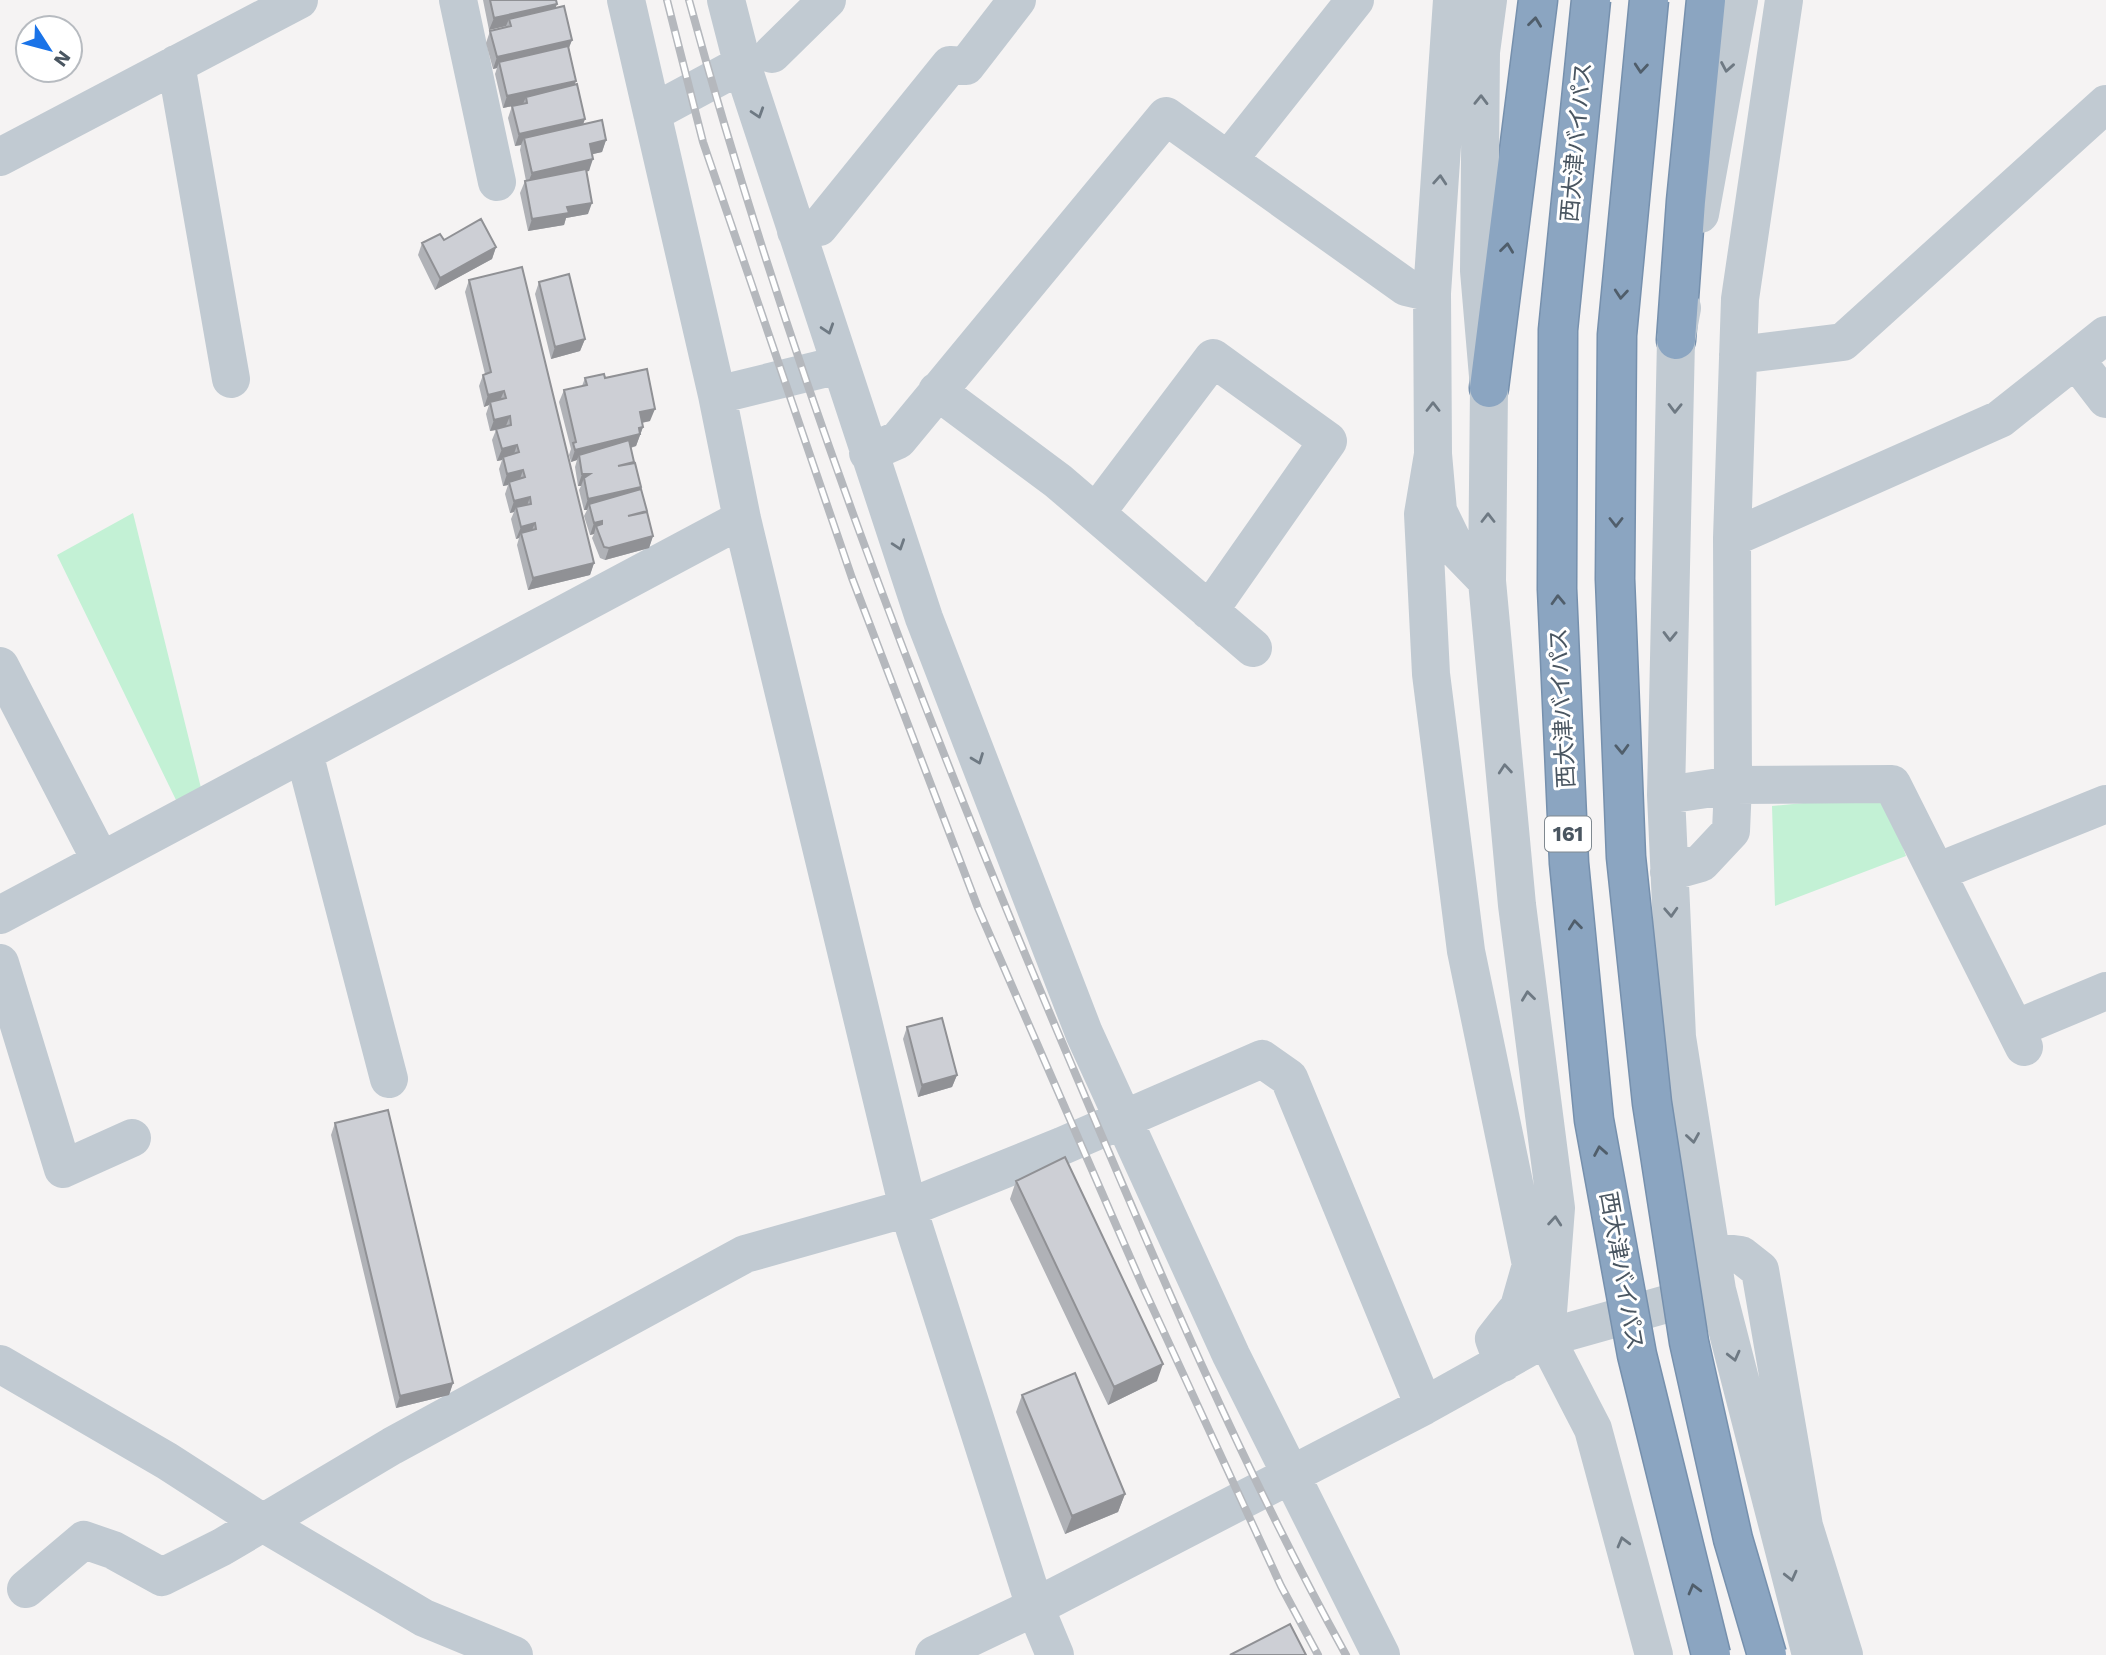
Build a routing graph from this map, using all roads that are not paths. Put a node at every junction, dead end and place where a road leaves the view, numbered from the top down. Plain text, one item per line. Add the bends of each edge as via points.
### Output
1 (299, 0) edge
2 (458, 0) edge
3 (626, 0) edge
4 (726, 0) edge
5 (827, 0) edge
6 (1017, 0) edge
7 (1355, 0) edge
8 (1451, 0) edge
9 (1488, 0) edge
10 (1538, 0) edge
11 (1591, 0) edge
12 (1649, 0) edge
13 (1706, 0) edge
14 (1739, 0) edge
15 (1784, 0) edge
16 (260, 10) edge
17 (758, 59) junction
18 (176, 64) junction
19 (2106, 104) edge
20 (652, 113) junction
21 (0, 157) edge
22 (1229, 159) junction
23 (497, 182) dead end
24 (796, 231) junction
25 (1432, 293) junction
26 (2106, 335) edge
27 (1676, 340) junction
28 (1738, 355) junction
29 (2076, 360) junction
30 (839, 365) junction
31 (231, 379) dead end
32 (1489, 388) junction
33 (937, 391) junction
34 (717, 396) junction
35 (2106, 399) edge
36 (868, 453) junction
37 (1433, 454) junction
38 (1096, 513) junction
39 (742, 519) junction
40 (1732, 538) junction
41 (1488, 581) junction
42 (1209, 611) junction
43 (1253, 648) dead end
44 (0, 666) edge
45 (304, 753) junction
46 (1733, 785) junction
47 (1666, 795) junction
48 (2106, 804) edge
49 (101, 861) junction
50 (1669, 872) junction
51 (1937, 872) junction
52 (0, 915) edge
53 (0, 962) edge
54 (2106, 991) edge
55 (389, 1079) dead end
56 (1124, 1117) junction
57 (132, 1138) dead end
58 (908, 1208) junction
59 (1711, 1251) junction
60 (1717, 1290) junction
61 (1546, 1338) junction
62 (1503, 1363) junction
63 (0, 1364) edge
64 (1424, 1406) junction
65 (1289, 1476) junction
66 (263, 1522) junction
67 (26, 1589) dead end
68 (1035, 1607) junction
69 (514, 1655) edge
70 (934, 1655) edge
71 (1055, 1655) edge
72 (1381, 1655) edge
73 (1654, 1655) edge
74 (1711, 1655) edge
75 (1767, 1655) edge
76 (1811, 1655) edge
77 (1844, 1655) edge

1 - 16 street
2 - 23 street
3 - 20 street
4 - 17 street
5 - 17 street
6 - 24 street via 966,66 950,65 819,227
7 - 22 street
25 -> 8 street
32 -> 9 street via 1479,271 1481,52
32 -> 10 highway
74 -> 11 highway, 西大津バイパス / 161, bridge via 1637,1355 1597,1133 1569,863 1557,589 1558,330
12 -> 75 highway, 161, bridge via 1617,335 1615,579 1626,857 1652,1103 1689,1342 1733,1538
13 - 27 highway
14 -> 27 street
15 - 28 street via 1740,299
16 - 18 street
17 - 20 street
17 -> 24 street
18 - 21 street
18 - 31 street
19 - 28 street via 1843,342
20 - 34 street
22 - 25 street via 1406,287
22 - 33 street via 1166,116
24 -> 30 street
37 -> 25 street
26 - 29 street
27 -> 47 street
28 - 40 street
29 - 35 street
29 - 40 street via 2000,419
30 - 34 street
30 - 36 street
41 -> 32 street
33 - 36 street via 898,440
33 - 38 street
34 - 39 street
36 -> 56 street via 924,618 1084,1033
37 - 41 street via 1438,511 1457,550
37 - 62 street via 1423,514 1431,674 1466,951 1531,1265 1520,1307 1494,1339
38 - 42 street
38 - 42 street via 1213,358 1328,441
39 - 45 street
39 - 58 street
40 - 46 street
61 -> 41 street via 1556,1208 1517,905
42 - 43 street
44 - 49 street
45 - 49 street
45 - 55 street
46 - 47 street
46 - 50 street via 1731,831 1700,863
46 - 51 street via 1892,784
47 - 50 street
48 - 51 street
49 - 52 street
50 -> 59 street via 1677,1037
51 - 54 street via 2020,1038
53 - 57 street via 63,1169
56 - 58 street
56 - 64 street via 1262,1059 1289,1078
56 - 65 street
58 - 66 street via 745,1254 392,1446
58 - 68 street
59 - 60 street
59 - 77 street via 1741,1255 1760,1270 1804,1526
60 - 61 street
60 -> 76 street
61 - 62 street
73 -> 61 street via 1593,1429
62 - 64 street
63 - 66 street
64 - 65 street
65 - 68 street
65 - 72 street
66 - 67 street via 162,1577 84,1540
66 - 69 street via 424,1618
68 - 70 street
68 - 71 street

